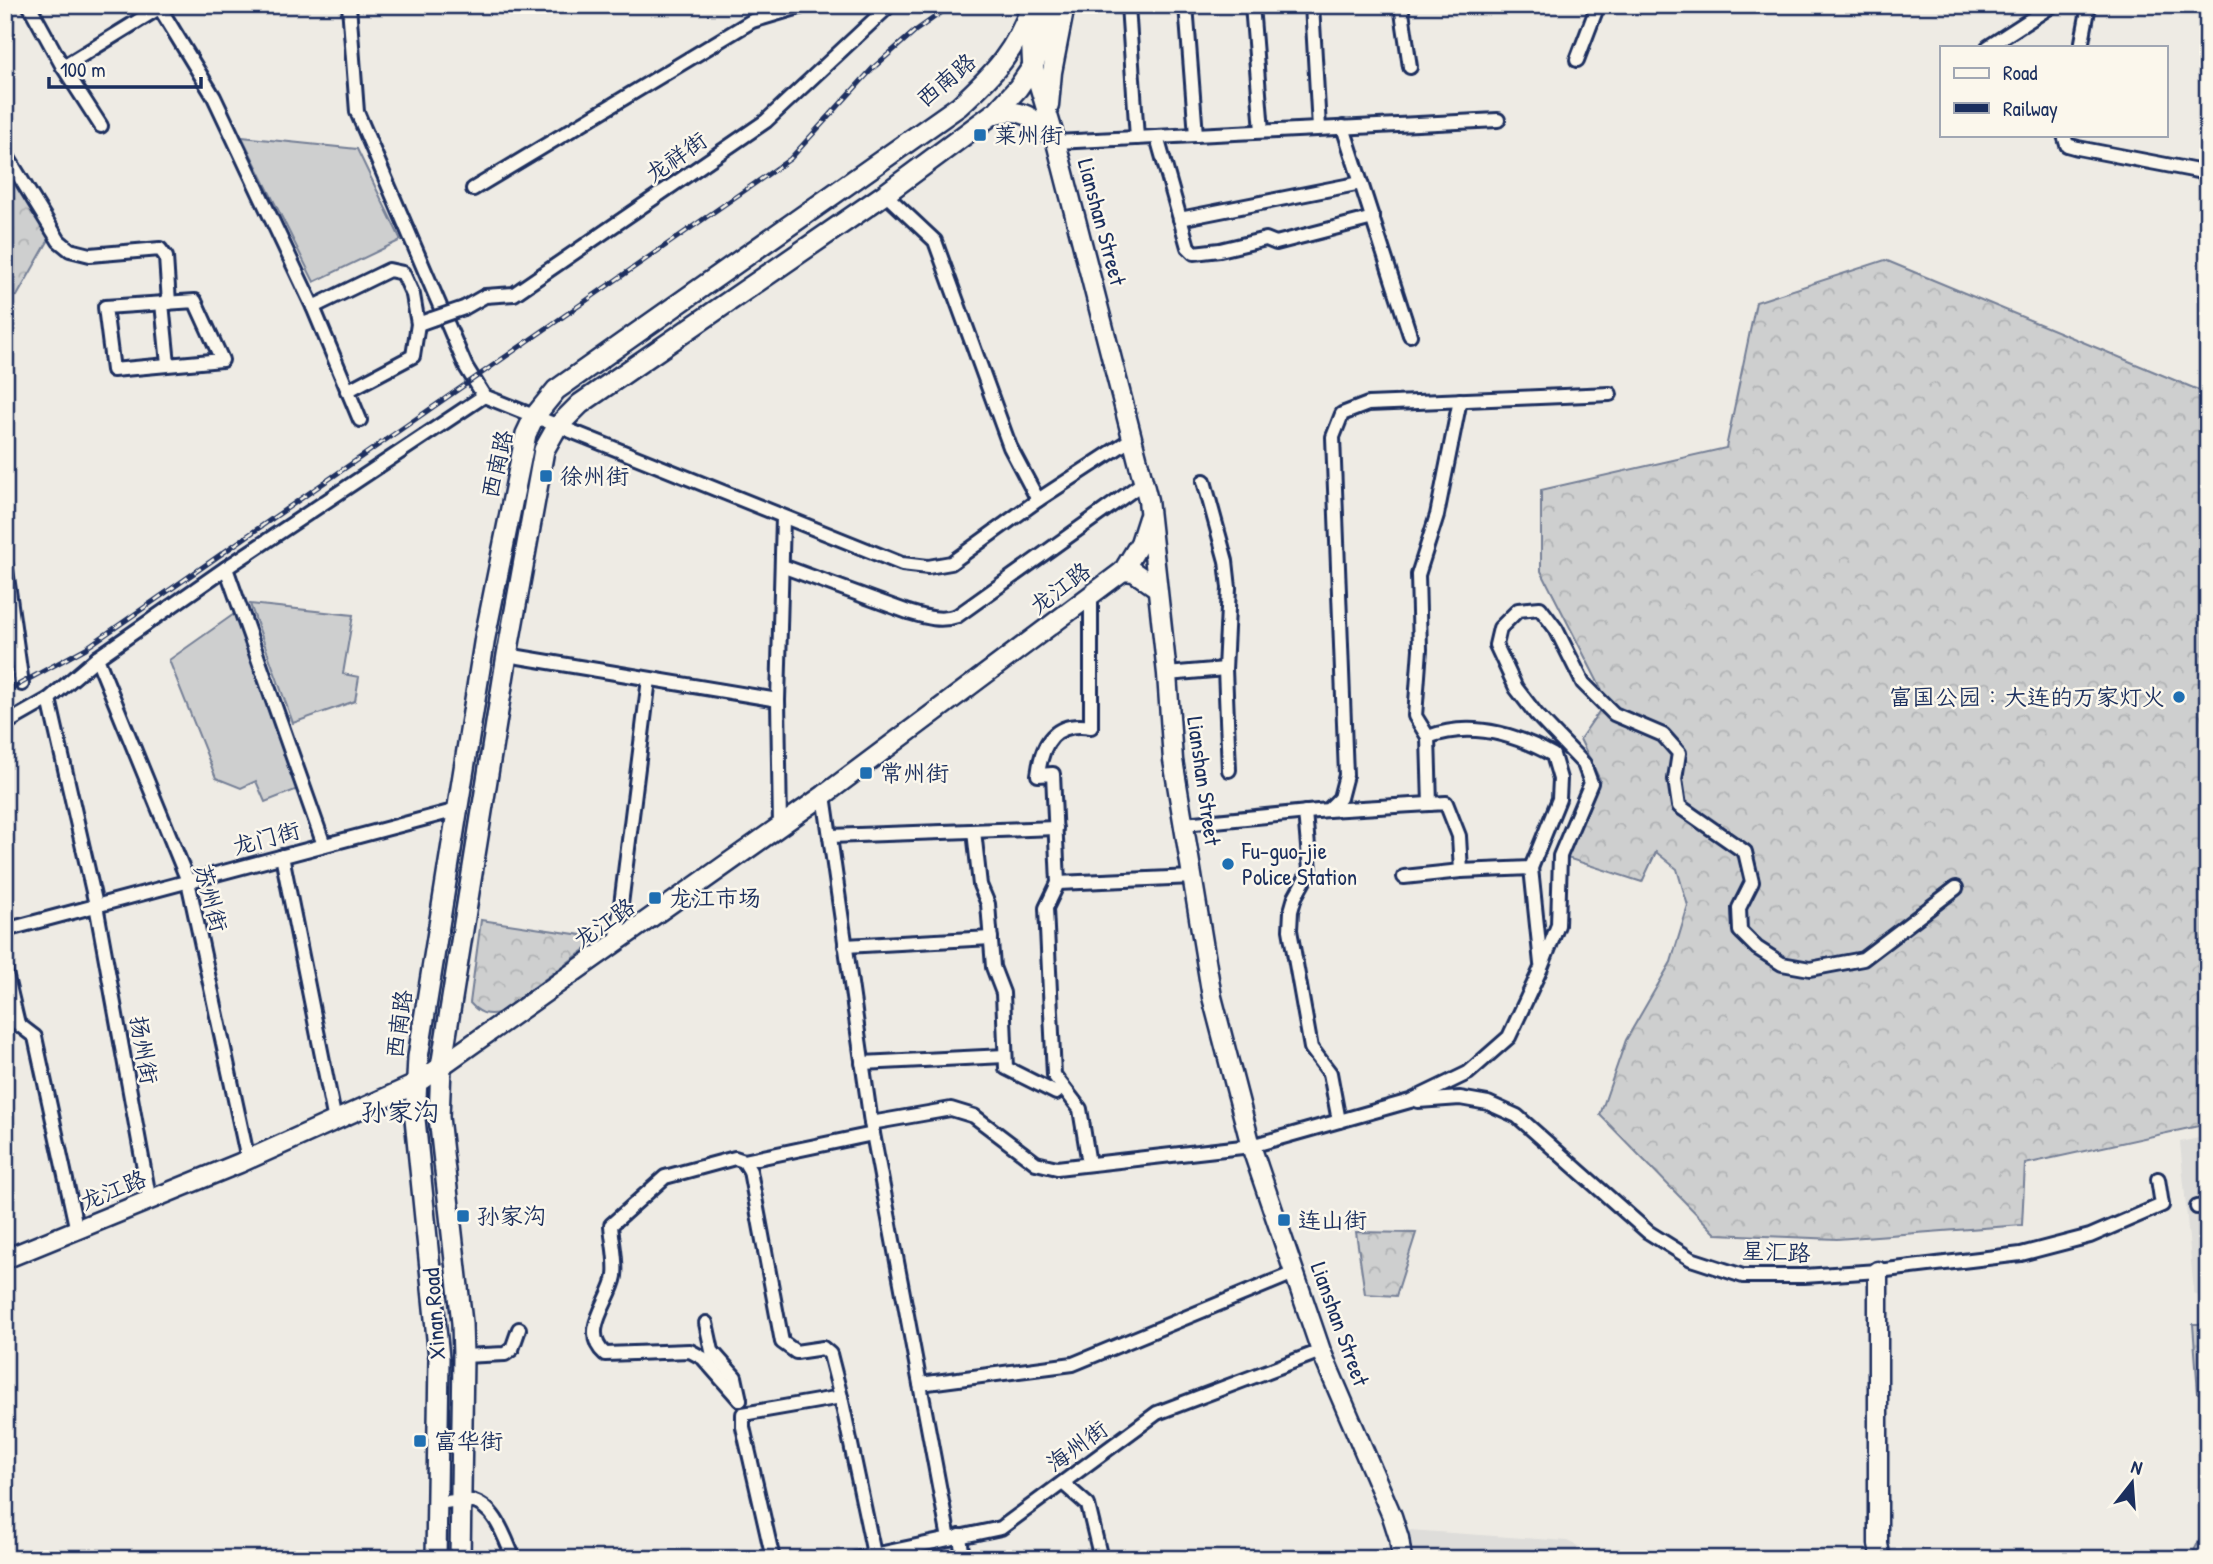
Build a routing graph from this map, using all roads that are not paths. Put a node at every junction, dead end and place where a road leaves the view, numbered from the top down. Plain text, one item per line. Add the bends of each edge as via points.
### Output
1 (29, 5) edge
2 (349, 5) edge
3 (806, 5) edge
4 (890, 5) edge
5 (1032, 5) edge
6 (1042, 5) edge
7 (1055, 5) edge
8 (1065, 5) edge
9 (1128, 5) edge
10 (1186, 5) edge
11 (1252, 5) edge
12 (1312, 5) edge
13 (1401, 5) edge
14 (1598, 5) edge
15 (2053, 5) edge
16 (2089, 5) edge
17 (158, 6) edge
18 (1990, 46) edge
19 (2081, 46) edge
20 (1577, 60) dead end
21 (1033, 66) junction
22 (64, 67) junction
23 (1410, 68) dead end
24 (992, 114) junction
25 (1048, 116) junction
26 (1498, 120) dead end
27 (101, 126) dead end
28 (1343, 127) junction
29 (1319, 128) junction
30 (1262, 131) junction
31 (1196, 135) junction
32 (2064, 136) edge
33 (1157, 137) junction
34 (1137, 138) junction
35 (1056, 142) junction
36 (5, 153) edge
37 (2208, 173) edge
38 (1361, 183) junction
39 (473, 189) dead end
40 (885, 194) junction
41 (1373, 218) junction
42 (1180, 219) junction
43 (165, 303) junction
44 (313, 307) junction
45 (418, 324) junction
46 (1410, 335) dead end
47 (168, 364) junction
48 (347, 391) junction
49 (1610, 394) dead end
50 (484, 396) junction
51 (1460, 400) junction
52 (534, 417) junction
53 (359, 420) dead end
54 (557, 427) junction
55 (1133, 438) junction
56 (1204, 481) dead end
57 (1144, 482) junction
58 (1038, 500) junction
59 (1150, 511) junction
60 (783, 518) junction
61 (5, 562) edge
62 (782, 566) junction
63 (226, 568) junction
64 (1123, 571) junction
65 (1157, 588) junction
66 (1091, 595) junction
67 (483, 651) junction
68 (507, 655) junction
69 (97, 658) junction
70 (1225, 669) junction
71 (1167, 674) junction
72 (649, 679) junction
73 (22, 684) dead end
74 (49, 699) junction
75 (778, 700) junction
76 (5, 724) edge
77 (1428, 737) junction
78 (1229, 770) dead end
79 (824, 795) junction
80 (1430, 804) junction
81 (458, 807) junction
82 (482, 808) junction
83 (1328, 810) junction
84 (1305, 812) junction
85 (1184, 824) junction
86 (780, 826) junction
87 (1056, 828) junction
88 (974, 831) junction
89 (830, 836) junction
90 (324, 845) junction
91 (282, 856) junction
92 (1531, 868) junction
93 (1461, 871) junction
94 (1193, 877) junction
95 (1404, 877) dead end
96 (188, 881) junction
97 (1058, 883) junction
98 (1956, 888) dead end
99 (96, 905) junction
100 (5, 930) edge
101 (991, 938) junction
102 (616, 945) junction
103 (845, 946) junction
104 (5, 968) edge
105 (1541, 968) junction
106 (12, 1026) edge
107 (1005, 1056) junction
108 (862, 1063) junction
109 (441, 1067) junction
110 (416, 1084) junction
111 (1063, 1087) junction
112 (1410, 1101) junction
113 (335, 1121) junction
114 (1339, 1121) junction
115 (872, 1129) junction
116 (1251, 1146) junction
117 (248, 1160) junction
118 (744, 1161) junction
119 (1089, 1164) junction
120 (2158, 1179) dead end
121 (149, 1202) junction
122 (77, 1231) junction
123 (5, 1259) edge
124 (1878, 1271) junction
125 (1294, 1273) junction
126 (706, 1323) dead end
127 (519, 1329) dead end
128 (1321, 1352) junction
129 (463, 1356) junction
130 (920, 1384) junction
131 (841, 1397) junction
132 (740, 1399) junction
133 (743, 1414) junction
134 (1064, 1484) dead end
135 (461, 1501) junction
136 (437, 1503) junction
137 (954, 1537) junction
138 (874, 1554) junction
139 (436, 1559) edge
140 (460, 1559) edge
141 (514, 1559) edge
142 (773, 1559) edge
143 (855, 1559) edge
144 (963, 1559) edge
145 (1101, 1559) edge
146 (1402, 1559) edge
147 (1881, 1559) edge

1 - 22 street
2 - 50 street via 357,112 466,367
3 - 39 street via 752,21
4 - 45 street, 龙祥街, bridge via 766,121 514,294 485,296
5 - 52 main road, 西南路 via 1009,55 959,106 556,390
6 - 21 street, Lianshan Street via 1031,43
7 - 21 main road
8 - 25 street
9 - 34 street
10 - 31 street
11 - 30 street
12 - 29 street
13 - 23 street
14 - 20 street
15 - 18 street
16 - 19 street
17 - 22 street
17 - 44 street via 214,96
21 - 24 main road via 1007,102
21 - 25 street, Lianshan Street
22 - 27 street
24 - 35 street via 1006,110 1026,114
24 - 40 main road
25 - 35 street, Lianshan Street
26 - 28 street
28 - 29 street
28 - 38 street
29 - 30 street
30 - 31 street
31 - 33 street
32 - 37 street via 2067,145 2078,148
33 - 34 street
33 - 42 street
34 - 35 street
35 - 55 street, Lianshan Street
36 - 43 street via 59,241 70,250 90,255 160,249 166,257
38 - 41 street
38 - 42 street
40 - 54 main road via 580,404
40 - 58 street via 935,241 1010,447
41 - 42 street via 1276,243 1266,239 1195,253 1188,247
41 - 46 street
43 - 47 street
43 - 47 street via 195,301 222,360
43 - 47 street via 105,307 114,370
44 - 45 street via 389,270 403,272 414,295
44 - 48 street
45 - 48 street via 413,356
48 - 53 street
49 - 51 street
50 - 52 street
50 - 63 street
51 - 77 street via 1437,514 1418,575 1420,649 1415,716
51 - 83 street via 1368,404 1342,414 1333,437 1346,775 1340,798
52 - 54 street
52 - 67 main road, 西南路 via 526,435
54 - 60 street
54 - 68 main road, Xinan Road via 544,450
55 - 57 street, Lianshan Street
55 - 58 street
56 - 70 street via 1226,561
57 - 59 street, Lianshan Street
57 - 62 street via 947,620 929,619
58 - 60 street via 951,563 928,567 902,564
59 - 64 street, 龙江路 via 1140,543
59 - 65 street, Lianshan Street
60 - 62 street
61 - 73 street
62 - 75 street
63 - 69 street
63 - 90 street
64 - 65 street via 1134,572
64 - 66 street, 龙江路
65 - 71 street, Lianshan Street
66 - 79 street, 龙江路
66 - 87 street via 1091,727 1066,727 1055,734 1040,757 1038,775 1053,775
67 - 68 street
67 - 81 main road, 西南路
68 - 72 street
68 - 82 main road, Xinan Road
69 - 74 street
69 - 96 street, 苏州街
70 - 71 street
70 - 78 street
71 - 85 street, Lianshan Street via 1173,760
72 - 75 street
72 - 102 street
74 - 76 street
74 - 99 street, 扬州街
75 - 86 street
77 - 80 street
77 - 92 street via 1479,729 1530,742 1553,755 1560,779 1559,799
79 - 86 street, 龙江路
79 - 89 street
80 - 83 street
80 - 93 street via 1446,803 1459,836
81 - 82 street
81 - 90 street, 龙门街
81 - 110 main road, 西南路
82 - 109 main road, Xinan Road
83 - 84 street
84 - 85 street
84 - 114 street via 1310,870 1295,897 1290,930 1311,1048 1330,1073
85 - 94 street, Lianshan Street
86 - 102 street, 龙江路
87 - 88 street
87 - 97 street
88 - 89 street
88 - 101 street via 979,885 988,904
89 - 103 street
90 - 91 street, 龙门街
91 - 96 street, 龙门街
91 - 113 street
92 - 93 street
92 - 105 street
93 - 95 street
94 - 97 street
94 - 116 street, Lianshan Street via 1212,997
96 - 99 street, 龙门街
96 - 117 street, 苏州街
97 - 111 street via 1046,908 1054,1075
98 - 105 street via 1863,959 1810,969 1782,964 1740,931 1739,908 1752,882 1745,852 1679,806 1675,779 1679,753 1663,735 1614,714 1583,683 1540,608 1518,610 1500,628 1496,645 1516,688 1584,764 1591,783 1560,856 1558,925
99 - 100 street, 龙门街
99 - 121 street, 扬州街
101 - 103 street
101 - 107 street via 993,967 1003,993
102 - 109 street, 龙江路
103 - 108 street
104 - 106 street
105 - 112 street via 1509,1037 1468,1073
106 - 122 street via 34,1037
107 - 108 street
107 - 111 street via 1006,1068 1056,1093
108 - 115 street
109 - 110 street, 龙江路
109 - 129 main road, Xinan Road via 439,1117
110 - 113 street, 龙江路
110 - 136 main road, Xinan Road via 418,1159 439,1358
111 - 119 street via 1080,1109
112 - 114 street
112 - 124 street, 星汇路 via 1460,1098 1488,1103 1517,1116 1648,1231 1691,1259 1743,1276
113 - 117 street, 龙江路
114 - 116 street
115 - 118 street
115 - 119 street via 951,1109 974,1116 1036,1163 1057,1168
115 - 130 street
116 - 119 street
116 - 125 street, Lianshan Street
117 - 121 street, 龙江路
118 - 131 street via 750,1171 782,1342 796,1352 822,1349 830,1354
118 - 132 street via 736,1158 665,1177 611,1225 615,1276 595,1323 605,1354 690,1351 703,1358
120 - 124 street, 星汇路 via 2162,1205 2090,1236 2021,1254
121 - 122 street, 龙江路
122 - 123 street, 龙江路
124 - 147 street
125 - 128 street, Lianshan Street
125 - 130 street via 1073,1364
126 - 132 street via 712,1351 735,1377
127 - 129 street via 512,1349 505,1354
128 - 137 street, 海州街 via 1157,1413 1002,1528
128 - 146 street, Lianshan Street via 1392,1517
129 - 135 main road, Xinan Road
130 - 137 street
131 - 133 street
131 - 138 street
132 - 133 street
133 - 142 street
134 - 145 street via 1088,1505
135 - 136 street
135 - 140 main road, Xinan Road
135 - 141 street via 475,1502 490,1512
136 - 139 main road, Xinan Road
137 - 138 street, 海州街
137 - 144 street
138 - 143 street, 海州街

